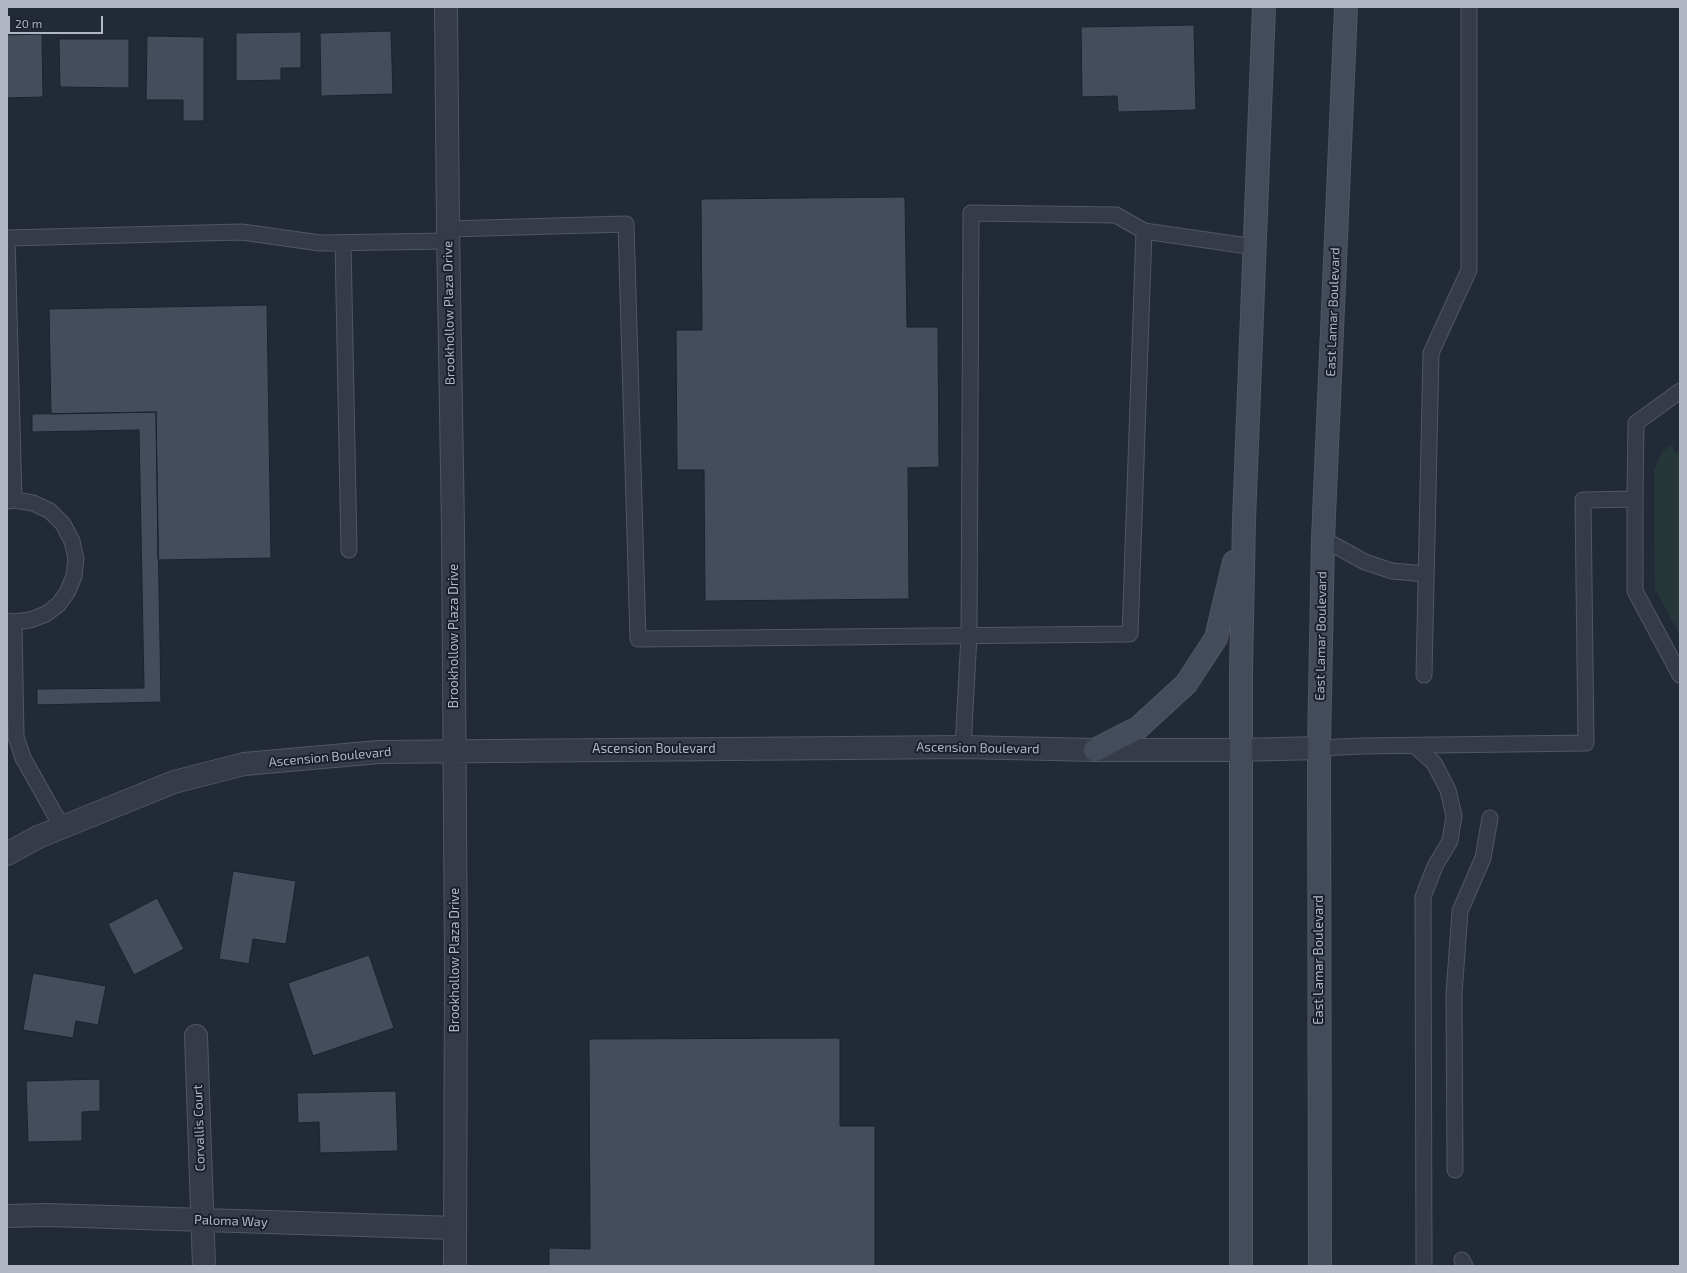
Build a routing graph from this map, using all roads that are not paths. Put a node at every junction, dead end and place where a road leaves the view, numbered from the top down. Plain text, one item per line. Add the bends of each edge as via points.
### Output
1 (446, 7) edge
2 (1264, 7) edge
3 (1346, 7) edge
4 (1469, 7) edge
5 (1144, 231) junction
6 (448, 235) junction
7 (343, 243) junction
8 (1255, 247) junction
9 (1680, 390) edge
10 (1635, 499) junction
11 (10, 501) edge
12 (1244, 520) junction
13 (1323, 539) junction
14 (348, 550) dead end
15 (1425, 574) junction
16 (11, 621) edge
17 (969, 636) junction
18 (1680, 675) edge
19 (1424, 676) dead end
20 (963, 746) junction
21 (1415, 746) junction
22 (1319, 748) junction
23 (454, 750) junction
24 (1095, 750) junction
25 (1240, 750) junction
26 (1490, 818) dead end
27 (62, 828) junction
28 (7, 854) edge
29 (196, 1036) dead end
30 (1455, 1170) dead end
31 (7, 1216) edge
32 (203, 1220) junction
33 (455, 1228) junction
34 (204, 1266) edge
35 (455, 1266) edge
36 (1241, 1266) edge
37 (1320, 1266) edge
38 (1424, 1266) edge

1 - 6 street, Brookhollow Plaza Drive
2 - 8 main road
3 - 13 main road, East Lamar Boulevard
4 - 15 lane via 1468,270 1431,353
5 - 8 lane
5 - 17 lane via 1130,634
5 - 17 lane via 1116,215 971,213
6 - 7 lane
6 - 17 lane via 626,224 638,639
6 - 23 street, Brookhollow Plaza Drive
7 - 11 lane via 320,243 242,232 7,238
7 - 14 lane
8 - 12 main road
9 - 10 lane via 1636,423
10 - 18 lane via 1635,591
10 - 21 lane via 1583,500 1586,743
11 - 16 lane via 33,503 50,511 64,524 72,541 76,559 74,576 59,604 46,614 30,620
12 - 24 main road via 1216,638 1186,684 1138,728
12 - 25 main road
13 - 15 lane via 1366,562 1392,571
13 - 22 main road, East Lamar Boulevard
15 - 19 lane
16 - 27 lane via 16,737 23,758
17 - 20 lane
20 - 23 street, Ascension Boulevard
20 - 24 street, Ascension Boulevard
21 - 22 lane
21 - 38 lane via 1434,763 1448,790 1454,816 1450,841 1435,866 1423,897
22 - 25 street, Ascension Boulevard
22 - 37 main road, East Lamar Boulevard
23 - 27 street, Ascension Boulevard via 379,752 244,764 174,782
23 - 33 street, Brookhollow Plaza Drive
24 - 25 street, Ascension Boulevard
25 - 36 main road
26 - 30 lane via 1483,858 1460,911 1454,994
27 - 28 street, Ascension Boulevard via 38,837
29 - 32 street, Corvallis Court
31 - 32 street, Paloma Way
32 - 33 street, Paloma Way
32 - 34 street, Corvallis Court
33 - 35 street, Brookhollow Plaza Drive

